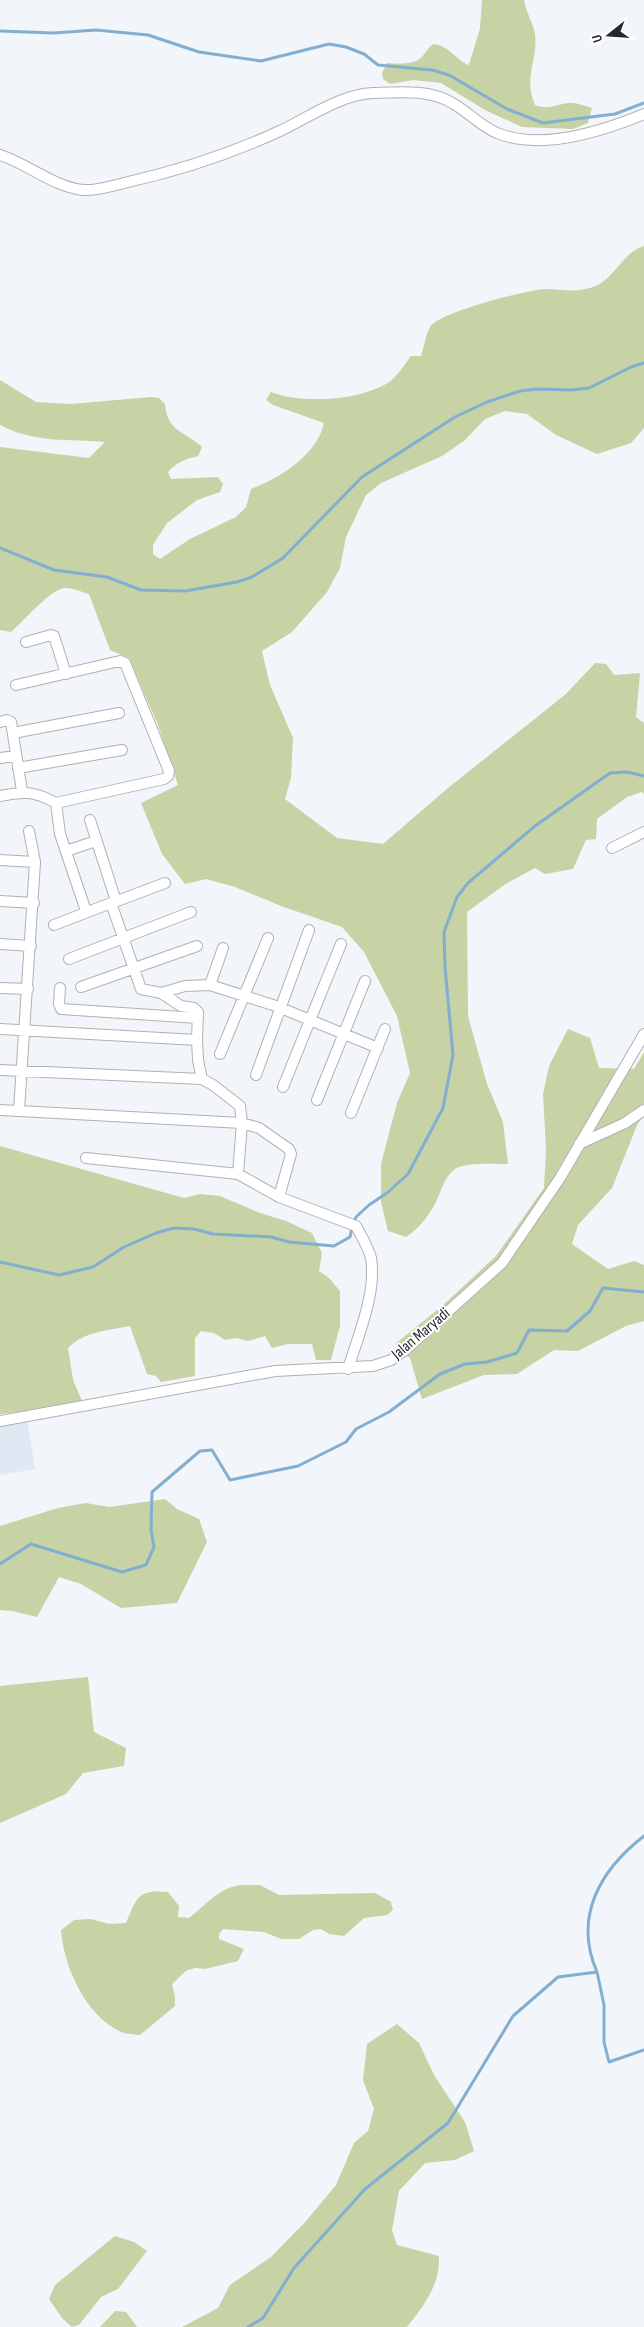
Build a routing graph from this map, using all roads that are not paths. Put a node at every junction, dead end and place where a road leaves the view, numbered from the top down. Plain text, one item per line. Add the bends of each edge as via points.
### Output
1 (644, 114) edge
2 (0, 155) edge
3 (26, 642) dead end
4 (66, 674) junction
5 (16, 685) dead end
6 (119, 713) dead end
7 (0, 722) edge
8 (13, 733) junction
9 (122, 750) dead end
10 (16, 756) junction
11 (0, 758) edge
12 (18, 768) junction
13 (22, 791) junction
14 (0, 796) edge
15 (56, 803) junction
16 (90, 820) dead end
17 (29, 831) dead end
18 (644, 832) edge
19 (96, 841) junction
20 (612, 848) dead end
21 (66, 851) junction
22 (0, 860) edge
23 (35, 862) junction
24 (165, 883) dead end
25 (0, 901) edge
26 (114, 902) junction
27 (34, 903) junction
28 (86, 911) junction
29 (191, 912) dead end
30 (54, 924) dead end
31 (309, 930) dead end
32 (124, 938) junction
33 (268, 938) dead end
34 (0, 944) edge
35 (341, 944) dead end
36 (31, 946) junction
37 (197, 946) dead end
38 (223, 948) dead end
39 (69, 958) dead end
40 (133, 967) junction
41 (365, 981) dead end
42 (210, 986) junction
43 (80, 987) dead end
44 (0, 988) edge
45 (60, 988) dead end
46 (28, 989) junction
47 (161, 993) junction
48 (244, 996) junction
49 (281, 1008) junction
50 (198, 1018) junction
51 (311, 1020) junction
52 (0, 1029) edge
53 (385, 1029) dead end
54 (24, 1030) junction
55 (344, 1033) junction
56 (644, 1034) edge
57 (197, 1040) junction
58 (378, 1048) junction
59 (220, 1054) dead end
60 (0, 1070) edge
61 (21, 1071) junction
62 (256, 1074) dead end
63 (202, 1079) junction
64 (283, 1086) dead end
65 (317, 1100) dead end
66 (0, 1110) edge
67 (644, 1110) edge
68 (19, 1111) junction
69 (351, 1112) dead end
70 (242, 1123) junction
71 (579, 1144) junction
72 (86, 1158) dead end
73 (238, 1174) junction
74 (279, 1197) junction
75 (348, 1369) junction
76 (0, 1421) edge

1 - 2 street via 602,129 535,142 498,134 452,102 432,94 368,93 344,100 242,147 144,178 92,190 64,184
3 - 4 street via 54,636
4 - 5 street
4 - 15 street via 120,661 125,663 169,771 164,779
6 - 8 street
7 - 8 street via 9,721
8 - 10 street
9 - 12 street
10 - 11 street
10 - 12 street
12 - 13 street
13 - 14 street
13 - 15 street
15 - 21 street
16 - 19 street
17 - 23 street
18 - 20 street
19 - 21 street
19 - 26 street
21 - 28 street
22 - 23 street
23 - 27 street
24 - 26 street
25 - 27 street
26 - 28 street
26 - 32 street
27 - 36 street
28 - 30 street
29 - 32 street
31 - 49 street
32 - 39 street
32 - 40 street
33 - 48 street
34 - 36 street
35 - 51 street
36 - 46 street
37 - 40 street
38 - 42 street
40 - 43 street
40 - 47 street via 141,989
41 - 55 street
42 - 47 street via 185,986
42 - 48 street
44 - 46 street
45 - 50 street via 61,1009
46 - 54 street
47 - 50 street via 181,1006 194,1008
48 - 49 street
48 - 59 street
49 - 51 street
49 - 62 street
50 - 57 street
51 - 55 street
51 - 64 street
52 - 54 street
53 - 58 street
54 - 57 street
54 - 61 street
55 - 58 street
55 - 65 street
56 - 71 street, Jalan Maryadi
57 - 63 street
58 - 69 street
60 - 61 street
61 - 63 street
61 - 68 street
63 - 70 street via 240,1106
66 - 68 street
67 - 71 street via 625,1123
68 - 70 street
70 - 73 street
70 - 74 street via 259,1128 290,1149
71 - 75 street, Jalan Maryadi via 526,1230 496,1270 398,1356 383,1364
72 - 73 street
73 - 74 street
74 - 75 street via 353,1224 367,1247 371,1270 363,1324
75 - 76 street, Jalan Maryadi via 275,1371

